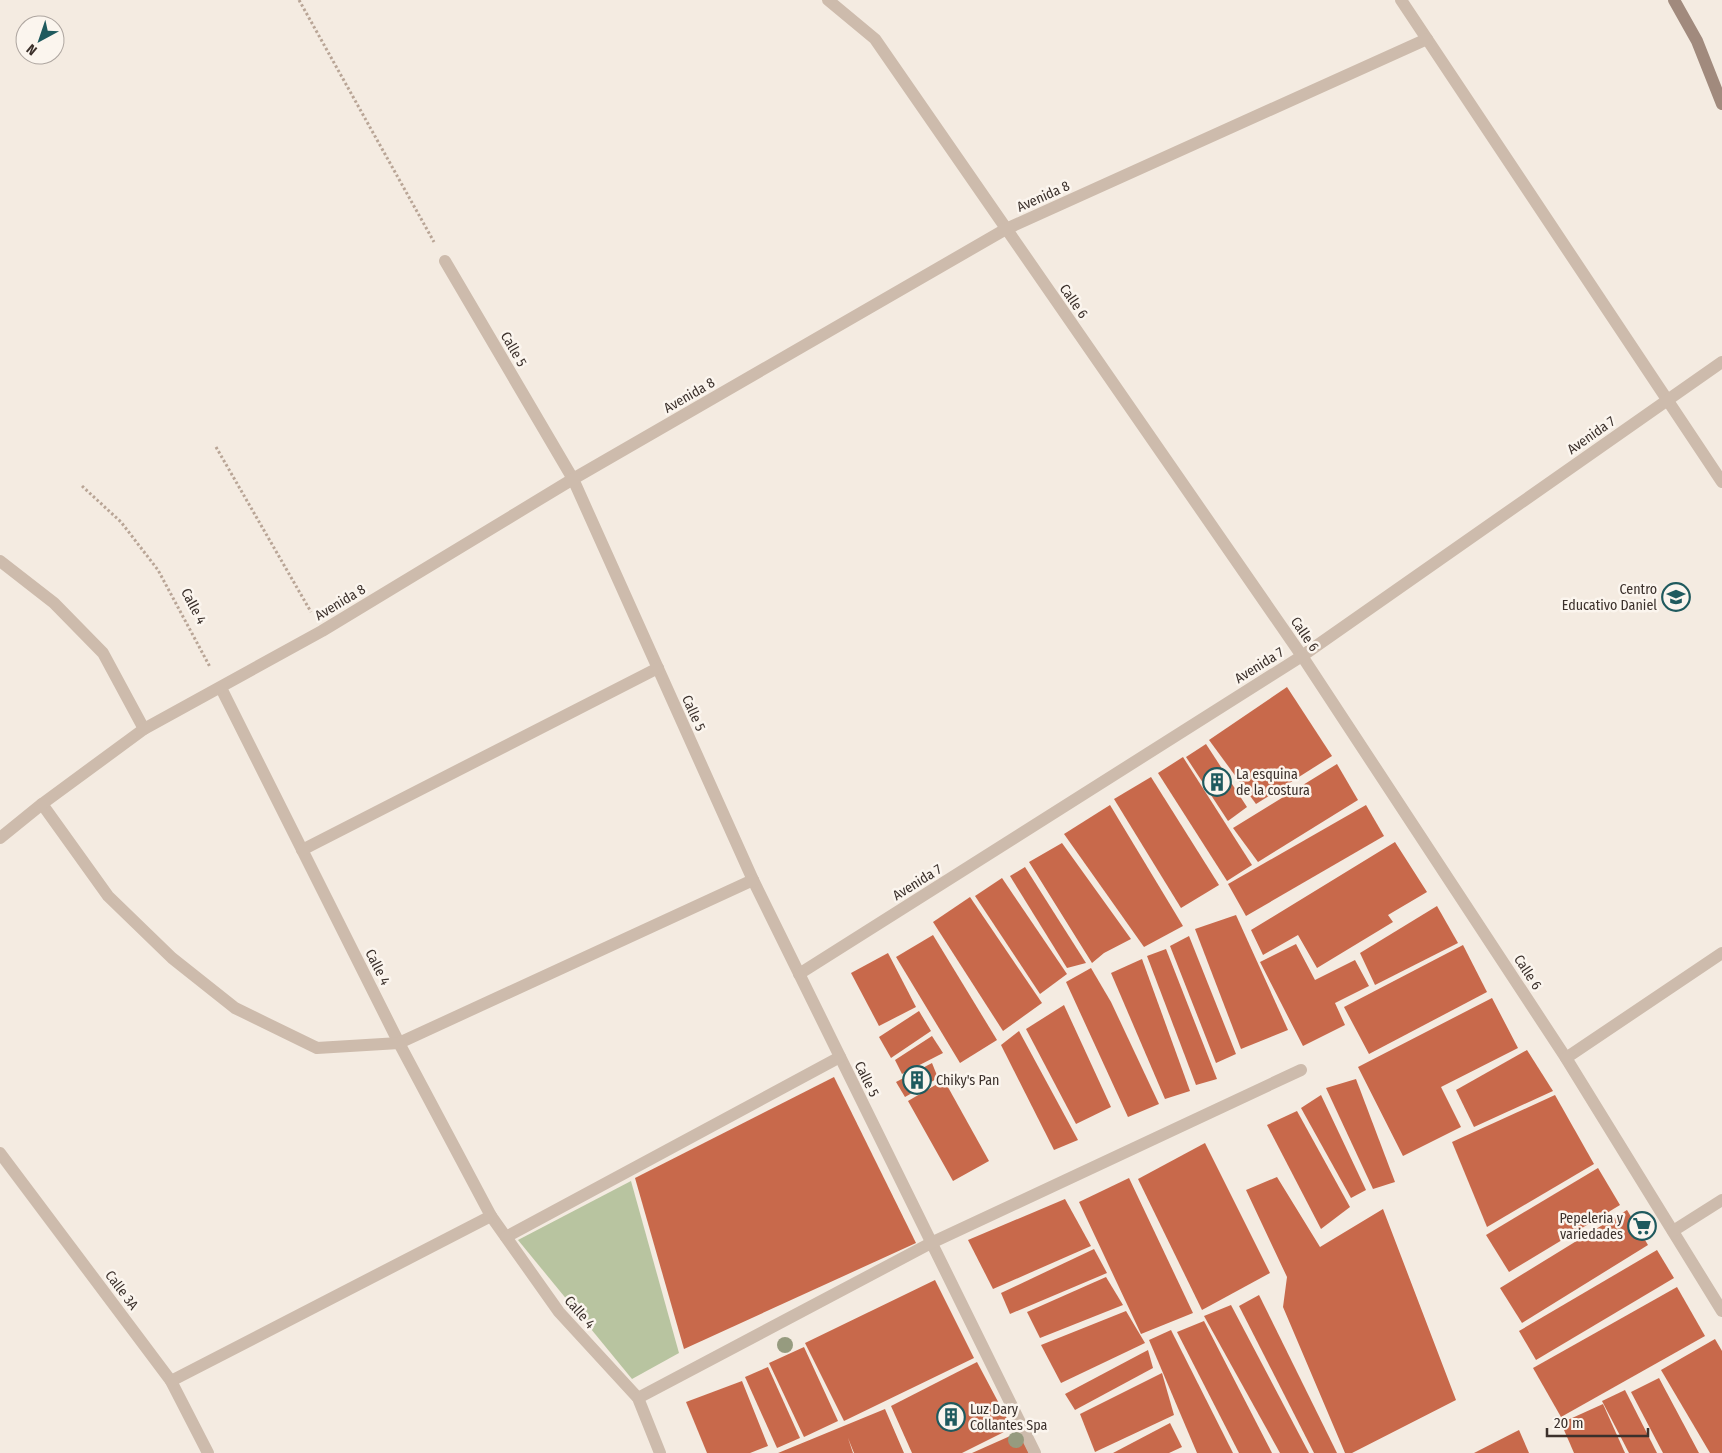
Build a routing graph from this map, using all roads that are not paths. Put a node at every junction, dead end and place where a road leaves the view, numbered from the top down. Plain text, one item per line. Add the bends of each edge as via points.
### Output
1 (828, 0) edge
2 (1401, 0) edge
3 (1674, 0) edge
4 (1427, 39) junction
5 (1722, 104) edge
6 (1006, 229) junction
7 (444, 261) road end
8 (1722, 362) edge
9 (1667, 400) junction
10 (573, 480) junction
11 (1722, 482) edge
12 (0, 561) edge
13 (1302, 656) junction
14 (658, 668) junction
15 (221, 688) junction
16 (144, 729) junction
17 (42, 804) junction
18 (0, 838) edge
19 (302, 850) junction
20 (753, 880) junction
21 (1722, 953) edge
22 (798, 974) junction
23 (399, 1043) junction
24 (840, 1057) junction
25 (1566, 1058) junction
26 (1301, 1070) dead end
27 (0, 1153) edge
28 (1722, 1200) edge
29 (491, 1216) junction
30 (1673, 1231) junction
31 (506, 1237) junction
32 (931, 1243) junction
33 (1722, 1311) edge
34 (171, 1381) junction
35 (638, 1398) junction
36 (208, 1453) edge
37 (660, 1453) edge
38 (1036, 1453) edge

1 - 6 street, Calle 6 via 875,39
2 - 4 street
3 - 5 street via 1696,40
4 - 6 street, Avenida 8
4 - 9 street
6 - 10 street, Avenida 8
6 - 13 street, Calle 6
7 - 10 street, Calle 5
8 - 9 street, Avenida 7
9 - 11 street
9 - 13 street, Avenida 7
10 - 14 street, Calle 5
10 - 15 street, Avenida 8
12 - 16 street via 54,603 103,653
13 - 22 street, Avenida 7
13 - 25 street, Calle 6
14 - 19 street
14 - 20 street, Calle 5
15 - 16 street, Avenida 8
15 - 19 street, Calle 4
16 - 17 street, Avenida 8
17 - 18 street, Avenida 8
17 - 23 street via 108,896 172,958 235,1008 318,1048
19 - 23 street, Calle 4
20 - 22 street, Calle 5
20 - 23 street
21 - 25 street
22 - 24 street, Calle 5
23 - 29 street, Calle 4
24 - 31 street
24 - 32 street, Calle 5
25 - 30 street, Calle 6
26 - 32 street
27 - 34 street, Calle 3A
28 - 30 street
29 - 31 street, Calle 4
29 - 34 street
30 - 33 street, Calle 6
31 - 35 street, Calle 4 via 559,1312
32 - 35 street
32 - 38 street, Calle 5
34 - 36 street, Calle 3A
35 - 37 street, Calle 4

